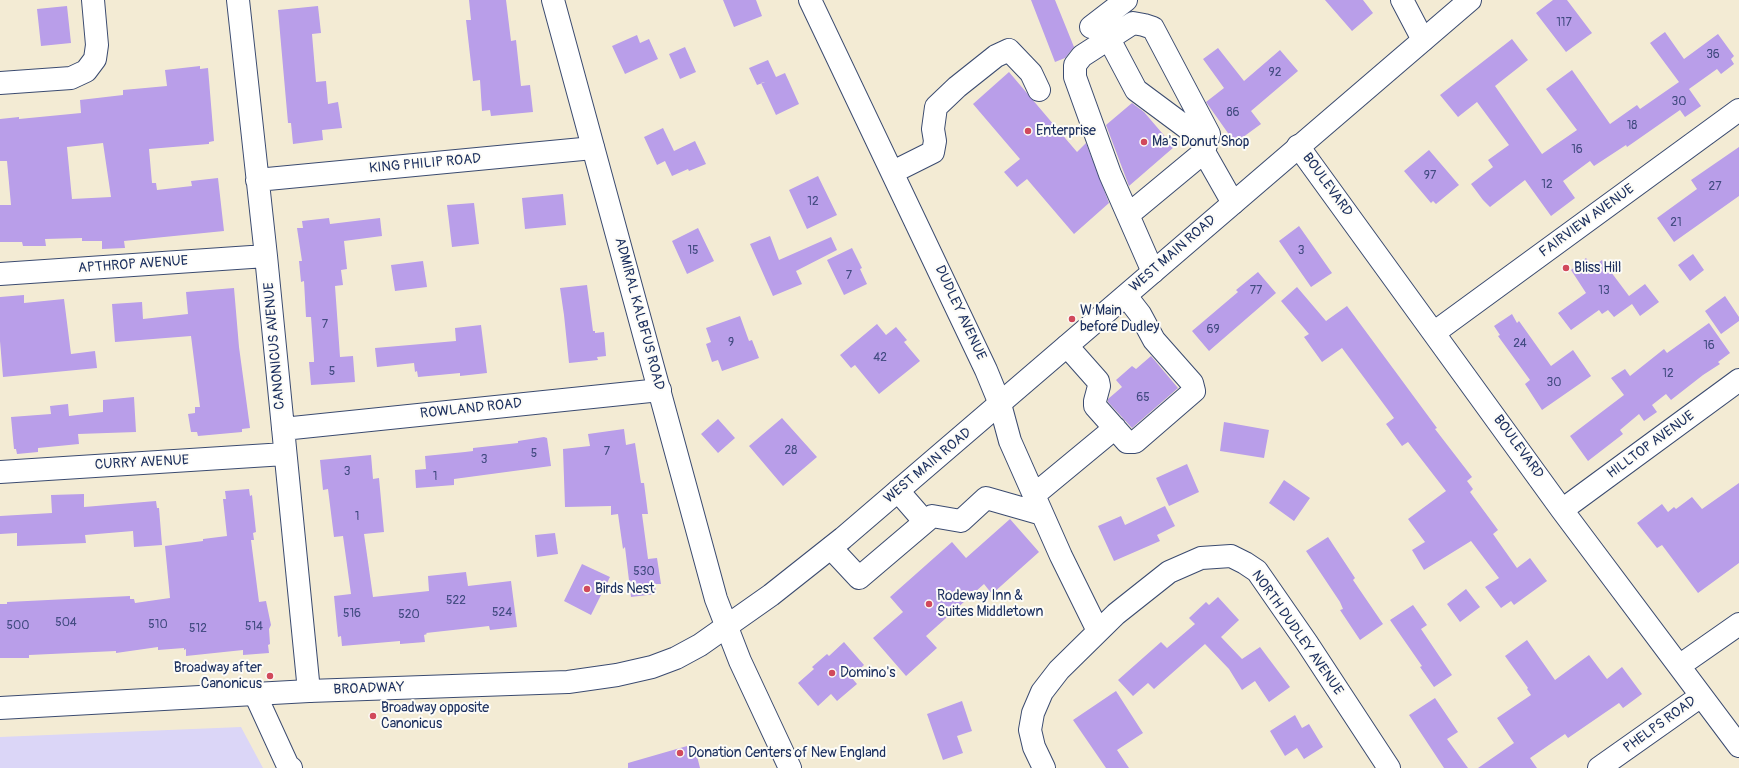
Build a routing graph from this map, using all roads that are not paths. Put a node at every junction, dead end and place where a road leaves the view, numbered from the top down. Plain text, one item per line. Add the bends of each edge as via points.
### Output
1 (93, 0) edge
2 (238, 0) edge
3 (553, 0) edge
4 (810, 0) edge
5 (1126, 0) edge
6 (1402, 0) edge
7 (1470, 0) edge
8 (1091, 27) dead end
9 (1108, 39) junction
10 (1423, 40) junction
11 (0, 83) edge
12 (1039, 90) dead end
13 (1739, 110) edge
14 (1298, 146) junction
15 (1205, 147) junction
16 (593, 148) junction
17 (893, 172) junction
18 (257, 180) junction
19 (1233, 203) junction
20 (1128, 216) junction
21 (266, 256) junction
22 (1153, 272) junction
23 (0, 274) edge
24 (1126, 296) junction
25 (1435, 332) junction
26 (1067, 346) junction
27 (1739, 380) edge
28 (660, 390) junction
29 (1000, 404) junction
30 (1115, 428) junction
31 (282, 429) junction
32 (285, 454) junction
33 (0, 472) edge
34 (898, 491) junction
35 (1038, 504) junction
36 (1562, 510) junction
37 (925, 522) junction
38 (832, 548) junction
39 (1739, 624) edge
40 (726, 627) junction
41 (1098, 631) junction
42 (1679, 666) junction
43 (309, 691) junction
44 (255, 694) junction
45 (1701, 696) junction
46 (0, 708) edge
47 (1739, 746) edge
48 (291, 768) edge
49 (790, 768) edge
50 (1044, 768) edge
51 (1389, 768) edge
52 (1599, 768) edge

1 - 11 street via 97,45 95,59 86,71 71,78
2 - 18 street, CANONICUS AVENUE
3 - 16 street, ADMIRAL KALBFUS ROAD
4 - 17 street, DUDLEY AVENUE
5 - 8 street
6 - 10 street
7 - 10 street, WEST MAIN ROAD
9 - 15 street via 1136,90
9 - 15 street via 1133,23 1153,28 1209,134
9 - 20 street via 1082,56 1076,65 1075,77
10 - 14 street, WEST MAIN ROAD
12 - 17 street via 1030,72 1009,50 996,56 936,106 933,152
13 - 25 street, FAIRVIEW AVENUE
14 - 19 street, WEST MAIN ROAD
14 - 25 street, BOULEVARD
15 - 19 street
15 - 20 street
16 - 18 street, KING PHILIP ROAD
16 - 28 street, ADMIRAL KALBFUS ROAD
17 - 29 street, DUDLEY AVENUE
18 - 21 street, CANONICUS AVENUE
19 - 22 street, WEST MAIN ROAD
20 - 22 street
21 - 23 street, APTHROP AVENUE
21 - 31 street, CANONICUS AVENUE
22 - 24 street, WEST MAIN ROAD
24 - 26 street, WEST MAIN ROAD
24 - 30 street via 1140,314 1154,340 1192,383 1194,391 1135,442 1126,442
25 - 36 street, BOULEVARD
26 - 29 street, WEST MAIN ROAD
26 - 30 street via 1098,381 1096,406
27 - 36 street, HILLTOP AVENUE
28 - 31 street, ROWLAND ROAD
28 - 40 street, ADMIRAL KALBFUS ROAD via 716,599
29 - 34 street, WEST MAIN ROAD
29 - 35 street, DUDLEY AVENUE via 1010,441
30 - 35 street
31 - 32 street, CANONICUS AVENUE
32 - 33 street, CURRY AVENUE
32 - 43 street, CANONICUS AVENUE
34 - 37 street
34 - 38 street, WEST MAIN ROAD
35 - 37 street via 986,498 961,521 932,516
35 - 41 street, DUDLEY AVENUE
36 - 42 street, BOULEVARD
37 - 38 street via 859,578
38 - 40 street, WEST MAIN ROAD
39 - 42 street
40 - 43 street, BROADWAY via 676,658 652,667 610,676 568,682
40 - 49 street, ADMIRAL KALBFUS ROAD
41 - 50 street, NORTH DUDLEY AVENUE via 1050,681 1033,713 1031,737
41 - 51 street, NORTH DUDLEY AVENUE via 1169,572 1202,558 1236,558 1257,571
42 - 45 street, BOULEVARD
43 - 44 street, BROADWAY
44 - 46 street, BROADWAY
44 - 48 street
45 - 47 street, BOULEVARD
45 - 52 street, PHELPS ROAD

